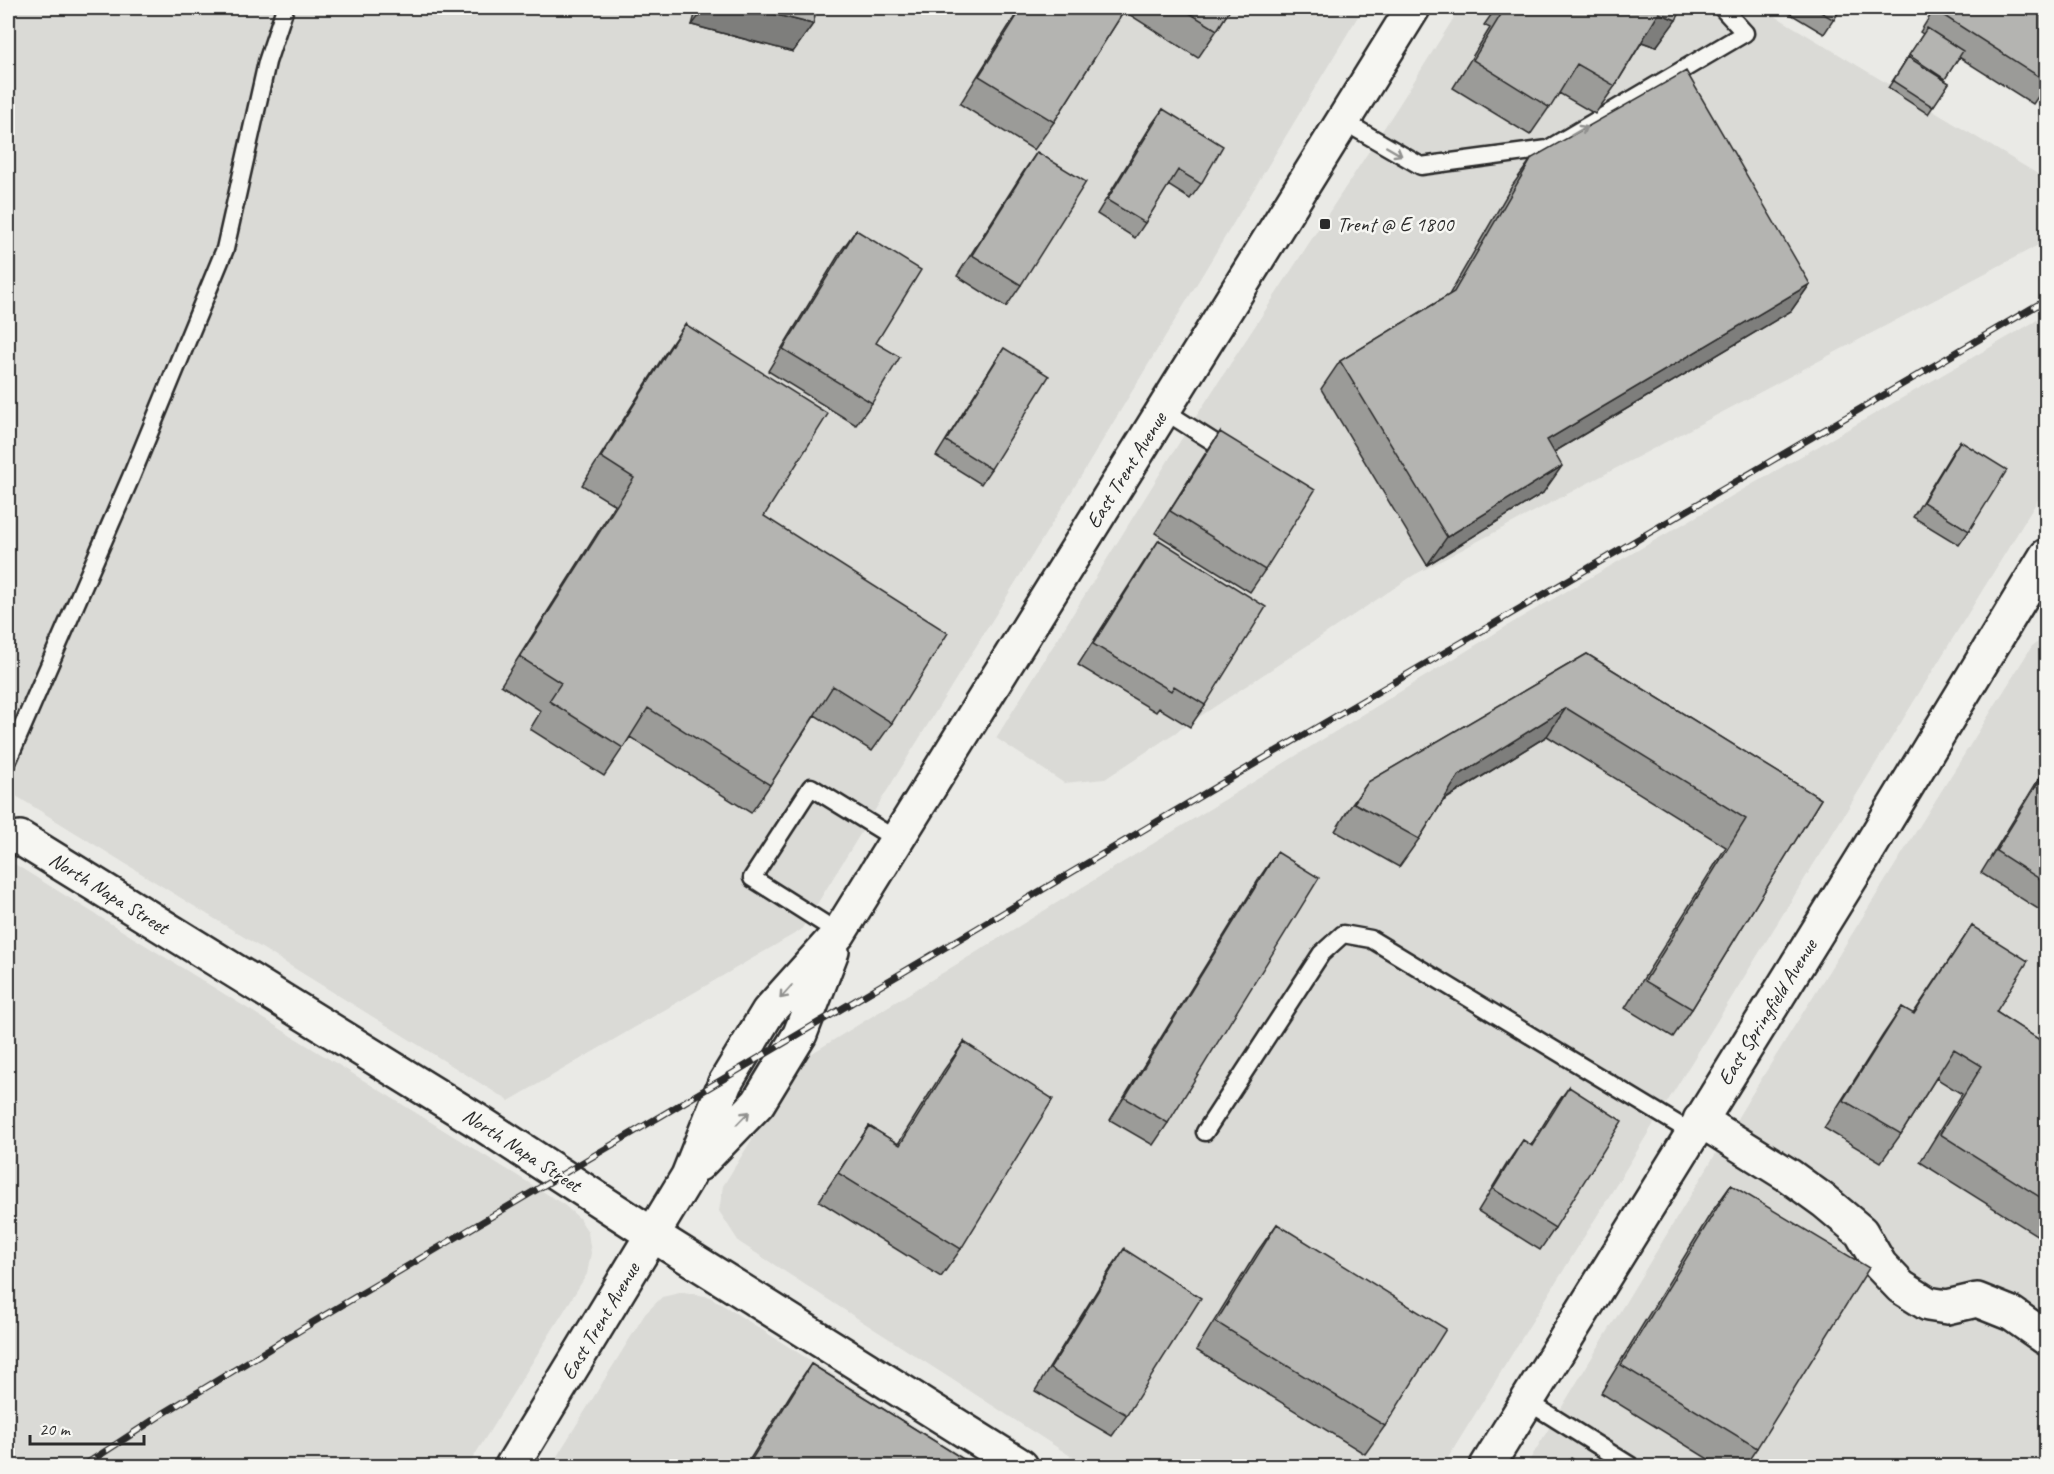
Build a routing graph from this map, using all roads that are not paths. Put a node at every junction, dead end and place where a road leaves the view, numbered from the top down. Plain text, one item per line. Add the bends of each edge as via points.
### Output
1 (285, 8) edge
2 (1413, 8) edge
3 (1722, 8) edge
4 (1343, 122) junction
5 (1163, 410) junction
6 (1241, 460) edge
7 (2042, 574) edge
8 (8, 760) edge
9 (20, 838) dead end
10 (897, 840) junction
11 (839, 933) junction
12 (1696, 1126) junction
13 (1205, 1132) dead end
14 (652, 1235) junction
15 (2046, 1338) edge
16 (1527, 1401) junction
17 (512, 1467) edge
18 (1021, 1467) edge
19 (1487, 1467) edge
20 (1631, 1467) edge

1 - 8 lane via 267,62 225,249
2 - 4 main road, East Trent Avenue
4 -> 3 lane via 1421,166 1548,149 1744,33
4 - 5 main road, East Trent Avenue
5 - 6 lane
5 - 10 main road, East Trent Avenue
7 - 12 main road, East Springfield Avenue
9 - 14 main road, North Napa Street via 476,1120
10 - 11 main road, East Trent Avenue
10 - 11 lane via 811,787 752,878
11 - 14 main road, East Trent Avenue via 768,1012 725,1083 688,1176
12 - 13 lane via 1371,939 1343,934 1321,954
12 - 15 main road via 1788,1175 1824,1201 1861,1232 1880,1265 1901,1287 1928,1304 1947,1307 1977,1300 2012,1314
12 - 16 main road, East Springfield Avenue
14 - 17 main road, East Trent Avenue
14 - 18 main road, North Napa Street
16 - 19 main road, East Springfield Avenue
16 - 20 lane

